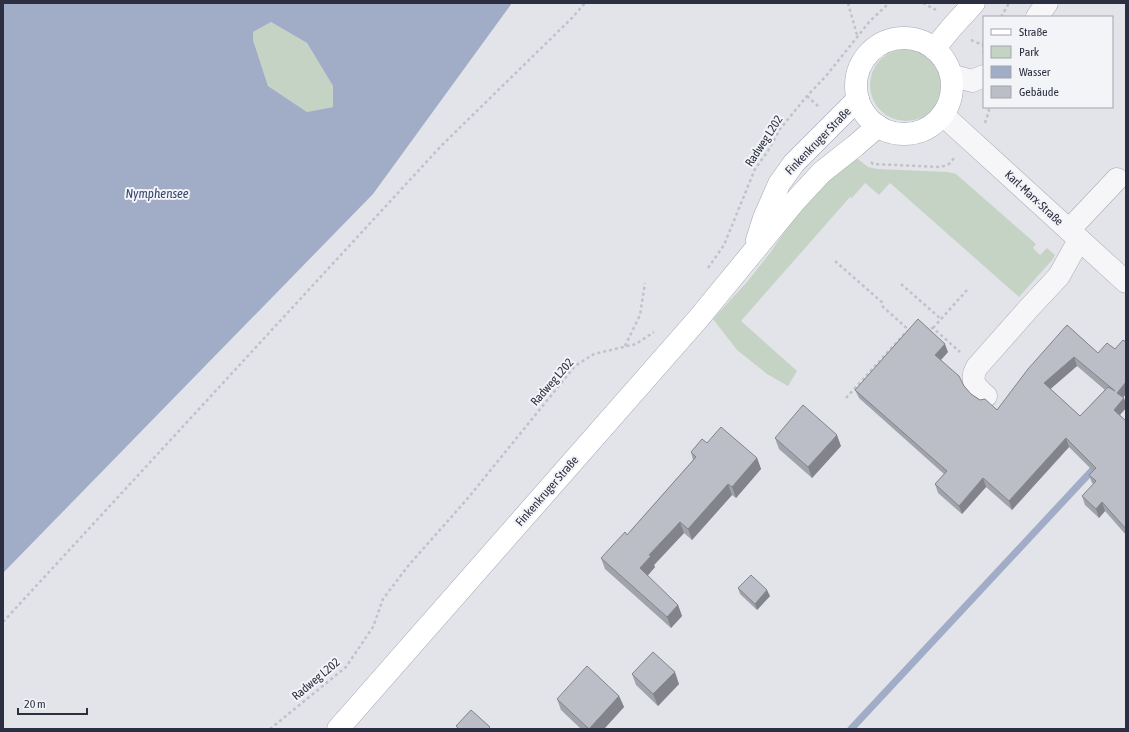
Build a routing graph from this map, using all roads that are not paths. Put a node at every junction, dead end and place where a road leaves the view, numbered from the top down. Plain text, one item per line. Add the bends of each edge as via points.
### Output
1 (974, 3) edge
2 (1048, 3) edge
3 (1038, 16) edge
4 (934, 49) junction
5 (951, 75) junction
6 (983, 76) edge
7 (858, 99) junction
8 (943, 114) junction
9 (878, 126) junction
10 (1117, 179) dead end
11 (1074, 235) junction
12 (754, 251) junction
13 (1126, 282) edge
14 (986, 396) dead end
15 (338, 729) edge

1 - 4 main road
2 - 3 street
4 - 5 main road via 944,60
4 - 7 main road via 924,42 900,38 878,46 859,70 856,90
5 - 6 street via 972,81
5 - 8 main road via 951,95
7 - 9 main road via 866,114
7 - 12 main road, Finkenkruger Straße via 794,163 778,184
8 - 9 main road via 924,130 912,133 900,134
8 - 11 street, Karl-Marx-Straße
9 - 12 main road, Finkenkruger Straße via 822,172
10 - 11 street
11 - 13 street, Karl-Marx-Straße
11 - 14 street via 1060,276 977,367 974,373 975,383
12 - 15 main road, Finkenkruger Straße via 698,319

